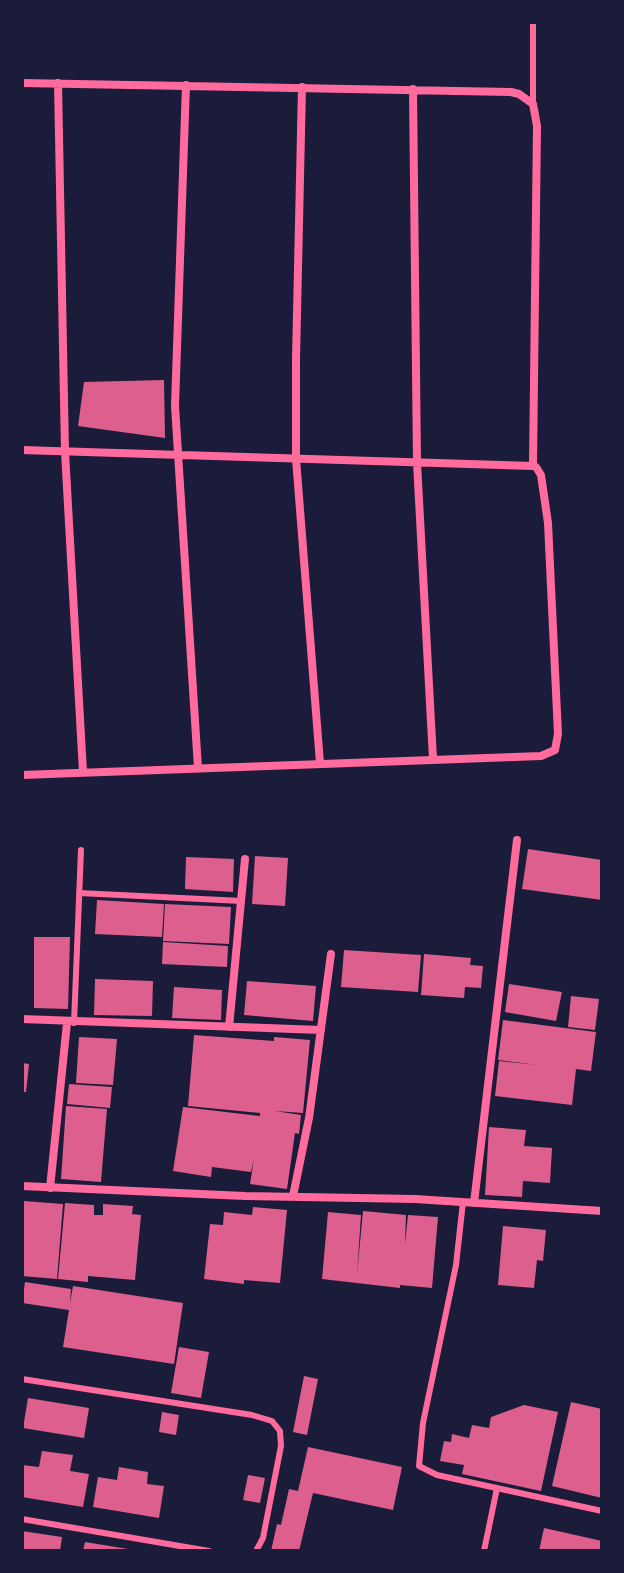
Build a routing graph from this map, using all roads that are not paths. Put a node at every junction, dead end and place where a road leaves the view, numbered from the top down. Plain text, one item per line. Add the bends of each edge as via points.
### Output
1 (533, 22) edge
2 (22, 83) edge
3 (58, 83) junction
4 (186, 85) junction
5 (302, 87) junction
6 (413, 89) junction
7 (533, 104) junction
8 (22, 450) edge
9 (65, 452) junction
10 (176, 455) junction
11 (296, 459) junction
12 (417, 463) junction
13 (533, 466) junction
14 (433, 759) junction
15 (320, 763) junction
16 (198, 768) junction
17 (83, 772) junction
18 (22, 775) edge
19 (517, 840) dead end
20 (81, 850) dead end
21 (245, 859) dead end
22 (79, 893) junction
23 (242, 901) junction
24 (331, 954) dead end
25 (22, 1019) edge
26 (70, 1023) junction
27 (229, 1027) junction
28 (321, 1030) junction
29 (22, 1186) edge
30 (50, 1188) junction
31 (293, 1196) junction
32 (463, 1202) junction
33 (474, 1203) junction
34 (602, 1211) edge
35 (22, 1379) edge
36 (497, 1488) junction
37 (602, 1511) edge
38 (22, 1519) edge
39 (209, 1551) edge
40 (256, 1551) edge
41 (484, 1551) edge

1 - 7 lane
2 - 3 street
3 - 4 street
3 - 9 street
4 - 5 street
4 - 10 street
5 - 6 street
5 - 11 street
6 - 7 street via 511,92
6 - 12 street
7 - 13 street
8 - 9 street
9 - 10 street
9 - 17 street
10 - 11 street
10 - 16 street
11 - 12 street
11 - 15 street
12 - 13 street
12 - 14 street
13 - 14 street via 541,475 548,523 555,750 541,756
14 - 15 street
15 - 16 street
16 - 17 street
17 - 18 street
19 - 33 street
20 - 22 lane
21 - 23 street
22 - 23 lane
22 - 26 lane
23 - 27 street
24 - 28 street
25 - 26 street
26 - 27 street
26 - 30 street
27 - 28 street
28 - 31 street
29 - 30 street
30 - 31 street
31 - 32 street
32 - 33 street
32 - 36 lane via 456,1265 417,1462 426,1472
33 - 34 street
35 - 40 lane via 272,1421 280,1431 281,1446
36 - 37 lane
36 - 41 lane
38 - 39 lane

